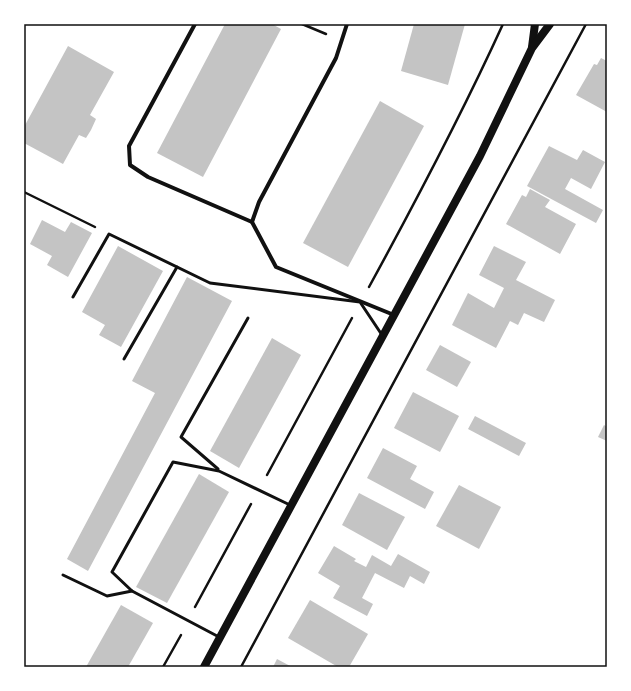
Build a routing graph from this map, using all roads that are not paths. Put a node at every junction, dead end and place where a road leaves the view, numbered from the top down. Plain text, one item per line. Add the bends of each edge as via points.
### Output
1 (195, 24) edge
2 (347, 24) edge
3 (535, 24) edge
4 (550, 24) edge
5 (532, 48) junction
6 (252, 222) junction
7 (177, 267) junction
8 (72, 297) dead end
9 (360, 302) junction
10 (394, 316) junction
11 (248, 318) dead end
12 (383, 337) junction
13 (124, 359) dead end
14 (219, 470) junction
15 (291, 506) junction
16 (63, 575) dead end
17 (132, 591) junction
18 (220, 638) junction
19 (204, 667) edge

1 - 6 street via 129,146 130,165 148,177
2 - 6 street via 336,58 259,202
3 - 5 main road
4 - 5 main road
5 - 10 main road via 480,156
6 - 9 street via 276,267
7 - 8 lane via 109,234
7 - 9 lane via 210,283
7 - 13 lane
9 - 10 street
9 - 12 lane
10 - 12 main road
11 - 14 lane via 181,437
12 - 15 main road
14 - 15 lane
14 - 17 lane via 173,462 112,572
15 - 18 main road
16 - 17 lane via 107,596
17 - 18 lane
18 - 19 main road

